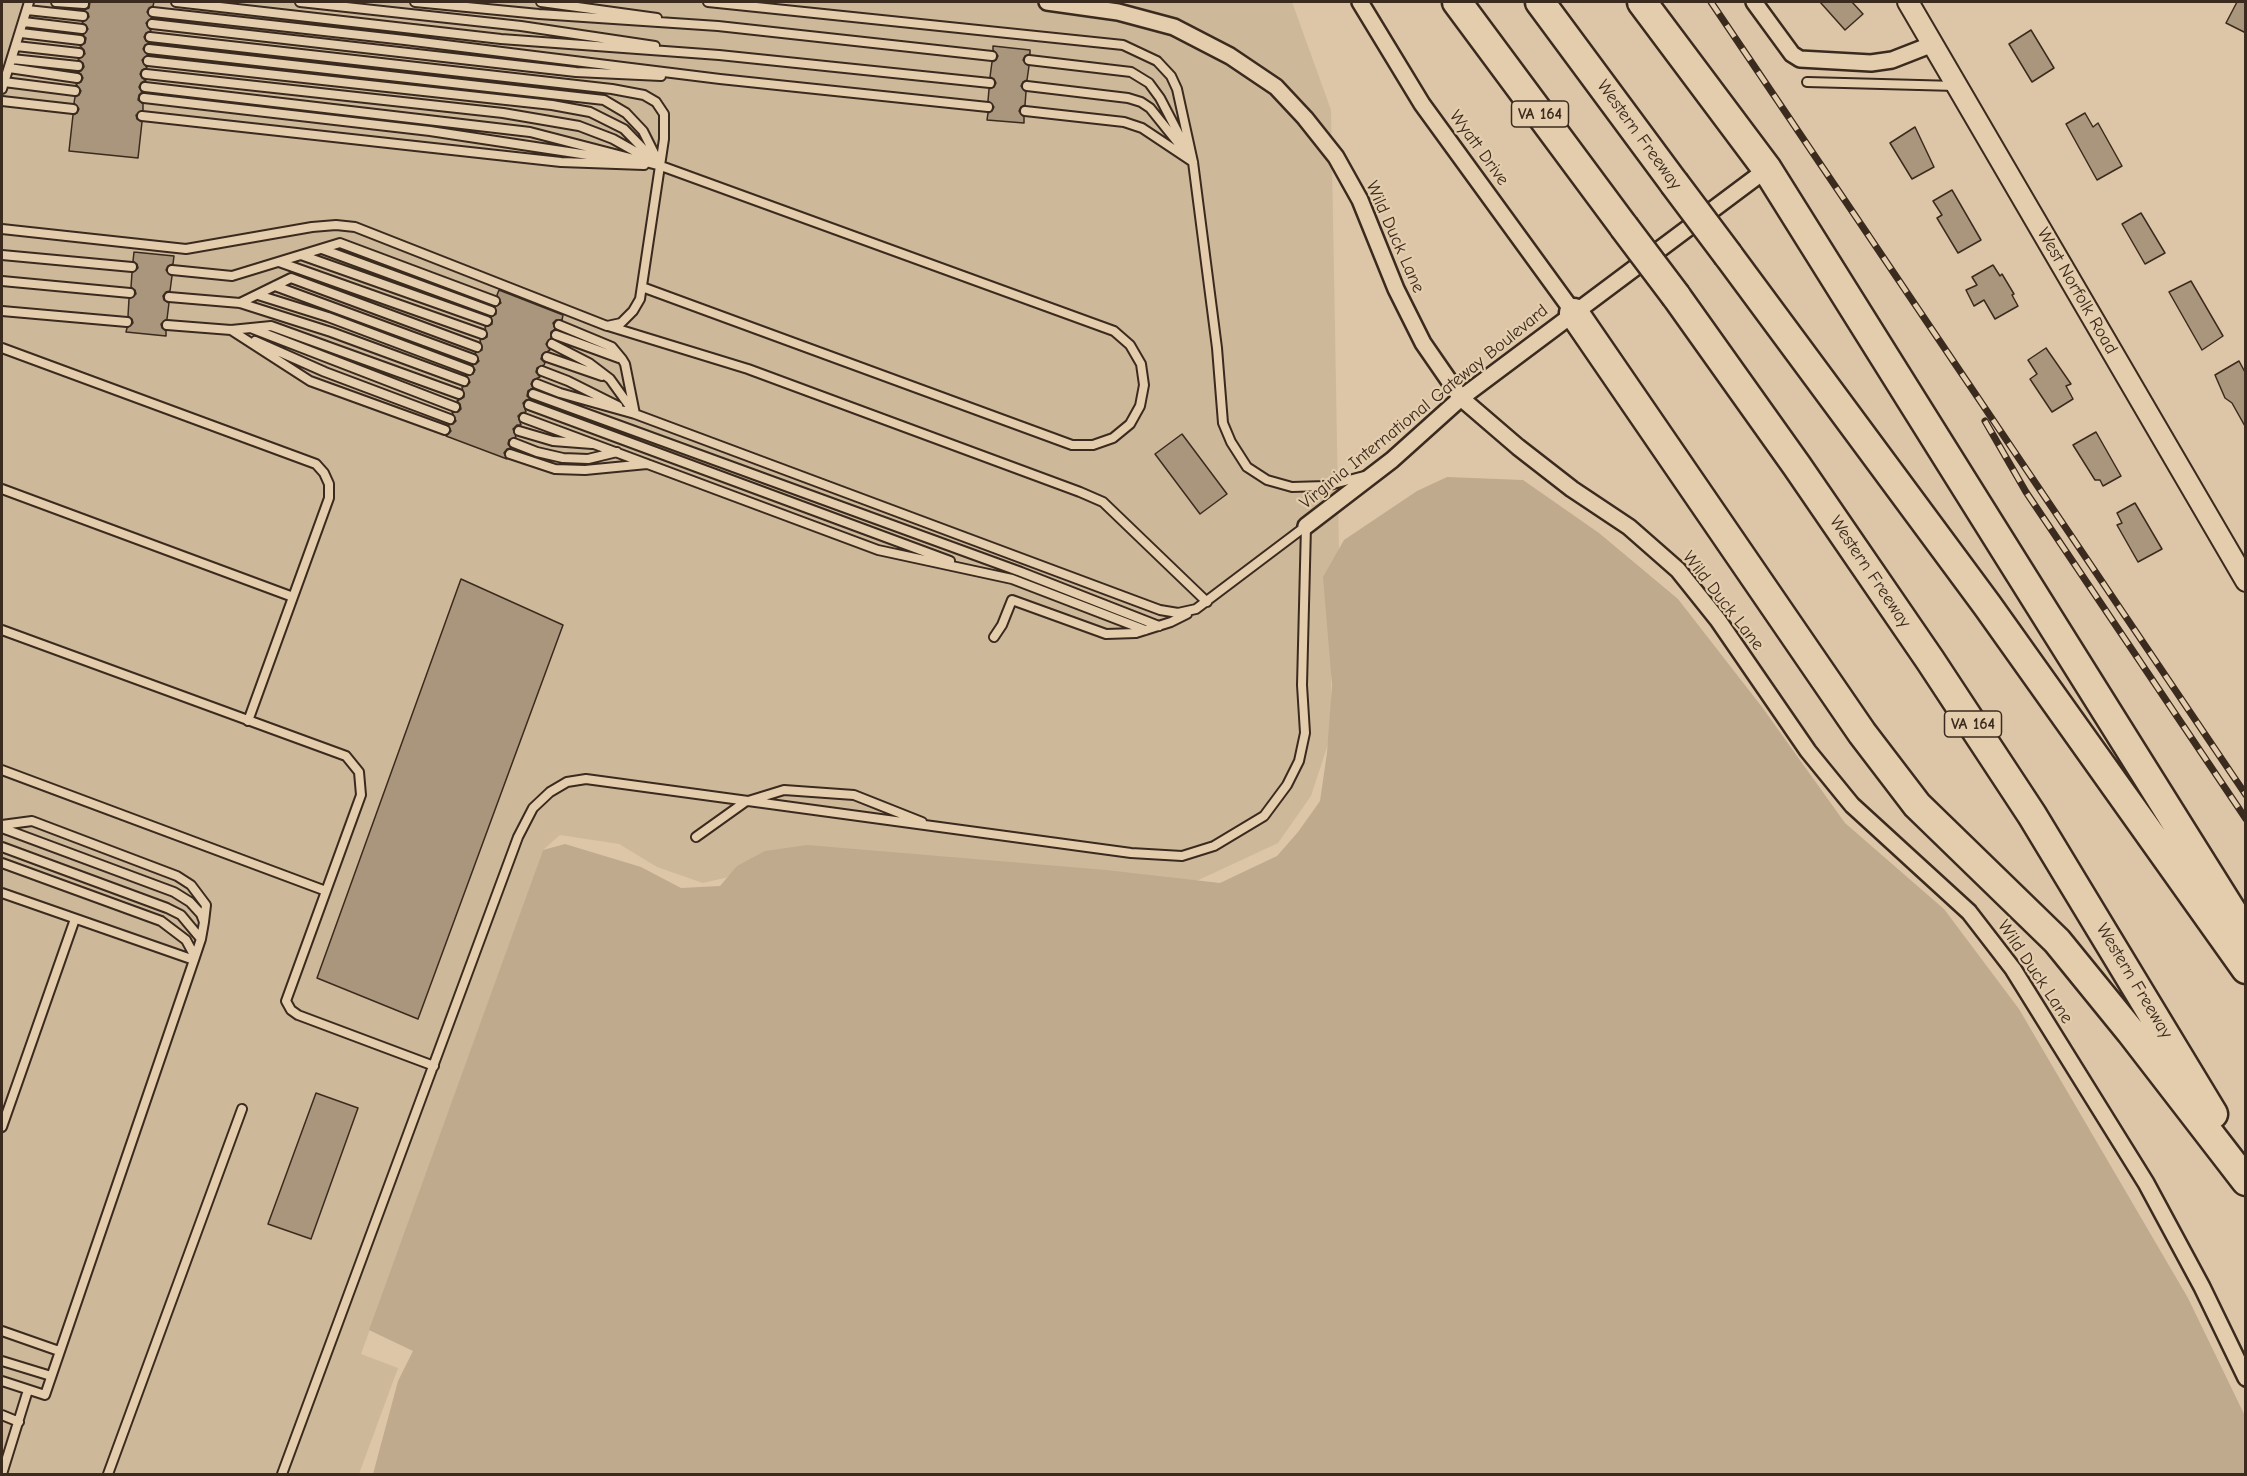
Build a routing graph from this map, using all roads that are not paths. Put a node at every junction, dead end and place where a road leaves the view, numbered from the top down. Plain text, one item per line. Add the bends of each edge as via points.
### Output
1 (56, 2) edge
2 (176, 2) edge
3 (300, 2) edge
4 (415, 2) edge
5 (541, 2) edge
6 (708, 2) edge
7 (1047, 2) edge
8 (1360, 2) edge
9 (1457, 2) edge
10 (1540, 2) edge
11 (1642, 2) edge
12 (1754, 2) edge
13 (1908, 2) edge
14 (84, 4) dead end
15 (28, 6) edge
16 (153, 12) dead end
17 (83, 16) dead end
18 (24, 22) junction
19 (152, 24) dead end
20 (718, 26) junction
21 (82, 29) dead end
22 (21, 33) junction
23 (150, 37) dead end
24 (80, 40) dead end
25 (1933, 44) junction
26 (16, 46) junction
27 (149, 49) dead end
28 (79, 53) dead end
29 (719, 55) junction
30 (992, 56) dead end
31 (12, 59) junction
32 (1029, 60) dead end
33 (148, 61) dead end
34 (78, 66) dead end
35 (9, 68) junction
36 (146, 74) dead end
37 (76, 78) dead end
38 (720, 79) junction
39 (1807, 82) dead end
40 (990, 83) dead end
41 (3, 86) edge
42 (1027, 86) dead end
43 (145, 87) dead end
44 (1958, 87) junction
45 (75, 91) dead end
46 (144, 98) dead end
47 (2, 101) edge
48 (988, 107) dead end
49 (73, 109) dead end
50 (1025, 111) dead end
51 (142, 116) dead end
52 (1193, 162) junction
53 (661, 166) junction
54 (1767, 169) junction
55 (2, 229) edge
56 (320, 249) junction
57 (2, 255) edge
58 (300, 255) junction
59 (277, 261) junction
60 (132, 267) dead end
61 (172, 270) dead end
62 (2, 281) edge
63 (275, 286) junction
64 (642, 287) junction
65 (130, 293) dead end
66 (258, 295) junction
67 (169, 297) dead end
68 (495, 301) dead end
69 (240, 303) junction
70 (2, 311) edge
71 (491, 311) dead end
72 (1574, 313) junction
73 (487, 321) dead end
74 (127, 322) dead end
75 (167, 325) dead end
76 (559, 326) dead end
77 (607, 326) junction
78 (252, 328) junction
79 (231, 330) junction
80 (483, 334) dead end
81 (556, 335) dead end
82 (552, 344) dead end
83 (477, 347) dead end
84 (2, 348) edge
85 (547, 357) dead end
86 (473, 359) dead end
87 (621, 359) junction
88 (469, 370) dead end
89 (542, 371) dead end
90 (610, 379) junction
91 (464, 381) dead end
92 (537, 384) dead end
93 (459, 394) dead end
94 (533, 394) dead end
95 (1461, 398) junction
96 (529, 405) dead end
97 (455, 407) dead end
98 (635, 414) junction
99 (524, 418) dead end
100 (450, 419) dead end
101 (445, 430) dead end
102 (519, 431) dead end
103 (514, 443) dead end
104 (597, 444) junction
105 (617, 452) junction
106 (510, 454) dead end
107 (651, 464) junction
108 (1374, 474) junction
109 (2, 489) edge
110 (1306, 526) junction
111 (977, 572) junction
112 (2246, 581) edge
113 (293, 597) junction
114 (1207, 602) junction
115 (1196, 609) junction
116 (1159, 626) junction
117 (2, 630) edge
118 (1145, 630) junction
119 (994, 637) dead end
120 (248, 721) junction
121 (2, 770) edge
122 (745, 802) junction
123 (2, 827) edge
124 (935, 828) junction
125 (696, 837) dead end
126 (2, 847) edge
127 (2, 863) edge
128 (326, 891) junction
129 (2, 893) edge
130 (75, 919) junction
131 (204, 922) junction
132 (2246, 934) edge
133 (201, 939) junction
134 (194, 960) junction
135 (2246, 969) edge
136 (434, 1066) junction
137 (242, 1109) dead end
138 (2, 1127) edge
139 (2246, 1168) edge
140 (2246, 1181) edge
141 (2, 1331) edge
142 (59, 1351) junction
143 (2, 1361) edge
144 (51, 1376) junction
145 (2246, 1378) edge
146 (2, 1381) edge
147 (28, 1390) junction
148 (2, 1415) edge
149 (19, 1422) junction
150 (2, 1474) edge
151 (108, 1474) edge
152 (282, 1474) edge

1 - 14 lane
2 - 29 lane via 501,39
3 - 29 lane via 521,26
4 - 20 lane
5 - 20 lane
6 - 52 lane via 1123,45 1157,61 1171,76
7 - 95 street, Wild Duck Lane via 1118,12 1174,27 1230,56 1276,87 1336,157 1360,200 1423,343
8 - 72 street, Wyatt Drive via 1422,104
9 - 139 highway, Western Freeway / VA 164, bridge via 1676,296 1930,660 2032,815
10 - 135 highway, Western Freeway, bridge via 1987,605
11 - 54 highway
12 - 25 street via 1791,54 1800,59 1871,63 1892,60
13 - 25 street, West Norfolk Road
15 - 17 lane
15 - 18 lane
16 - 38 lane
18 - 21 lane
18 - 22 lane
19 - 38 lane via 576,72
20 - 30 lane
22 - 24 lane
22 - 26 lane
23 - 53 lane via 644,95 656,102 664,114
25 - 44 street, West Norfolk Road
26 - 28 lane
26 - 31 lane
27 - 53 lane via 604,100 626,113 643,131
29 - 40 lane
31 - 34 lane
31 - 35 lane
32 - 52 lane via 1131,72 1149,83
33 - 53 lane via 590,112 624,129
35 - 37 lane
35 - 41 lane
36 - 53 lane via 546,120 579,126 613,139
38 - 48 lane
39 - 44 lane
41 - 45 lane
42 - 52 lane via 1141,102
43 - 53 lane via 530,132
44 - 112 street, West Norfolk Road
46 - 53 lane via 430,131
47 - 49 lane
50 - 52 lane via 1124,122 1142,128
51 - 53 lane via 561,162
52 - 108 lane via 1223,423 1231,442 1247,466 1267,480 1292,488 1326,486
53 - 64 lane
53 - 64 lane via 1114,332 1130,345 1141,364 1144,385 1140,406 1130,424 1113,438 1094,446 1072,446
54 - 72 street, Virginia International Gateway Boulevard
54 - 132 highway
55 - 77 lane via 186,249 312,227 355,227
56 - 58 lane
56 - 68 lane via 340,243
56 - 71 lane
57 - 60 lane
58 - 59 lane
58 - 73 lane
59 - 61 lane via 232,276
59 - 80 lane
62 - 65 lane
63 - 66 lane
63 - 83 lane via 291,279
63 - 86 lane
64 - 77 lane via 633,311 621,323
66 - 69 lane
66 - 88 lane
67 - 69 lane
69 - 91 lane
70 - 74 lane
72 - 95 street, Virginia International Gateway Boulevard
72 - 140 highway via 1862,733 1917,805 2056,941 2132,1032
75 - 79 lane
76 - 87 lane via 612,347
77 - 114 lane via 748,369 1103,502
78 - 79 lane
78 - 93 lane via 271,326
78 - 97 lane
79 - 100 lane via 325,372
79 - 101 lane via 310,381
81 - 87 lane
82 - 90 lane
84 - 113 lane via 316,464 327,478 329,498
85 - 90 lane
87 - 98 lane
89 - 98 lane
90 - 98 lane
92 - 98 lane
94 - 116 lane
95 - 108 street, Virginia International Gateway Boulevard
95 - 145 street, Wild Duck Lane via 1554,475 1629,527 1678,570 1718,620 1808,751 1852,805 1969,912 2013,969 2146,1183
96 - 111 lane
98 - 115 lane via 1160,610 1178,613
99 - 104 lane
102 - 104 lane via 553,441
103 - 105 lane via 563,458 588,459
104 - 105 lane
105 - 107 lane
106 - 107 lane via 555,469
107 - 111 lane via 878,550
108 - 110 street, Virginia International Gateway Boulevard
109 - 113 lane
110 - 114 lane
110 - 124 lane via 1302,685 1305,733 1299,761 1264,816 1214,846 1182,856
111 - 118 lane via 1012,579
113 - 120 lane
114 - 115 lane
115 - 116 lane
116 - 118 lane
117 - 120 lane
118 - 119 lane via 1106,634 1012,600
120 - 128 lane via 346,756 359,772 361,795
121 - 128 lane
122 - 124 lane
122 - 124 lane via 784,790 854,795
122 - 125 lane
122 - 136 lane via 586,779 567,782 550,792 533,808 519,837
123 - 131 lane via 174,892 190,902
123 - 131 lane via 32,821 177,876 191,885 206,905
126 - 133 lane via 168,908 181,915
127 - 134 lane via 161,921 186,940
128 - 136 lane via 288,992 286,1001 291,1010
129 - 130 lane
130 - 134 lane
130 - 138 lane
131 - 133 lane
133 - 134 lane
134 - 142 lane
136 - 152 lane
137 - 151 lane
141 - 142 lane
142 - 144 lane
143 - 144 lane
144 - 147 lane via 45,1395
146 - 147 lane
147 - 149 lane
148 - 149 lane
149 - 150 lane

